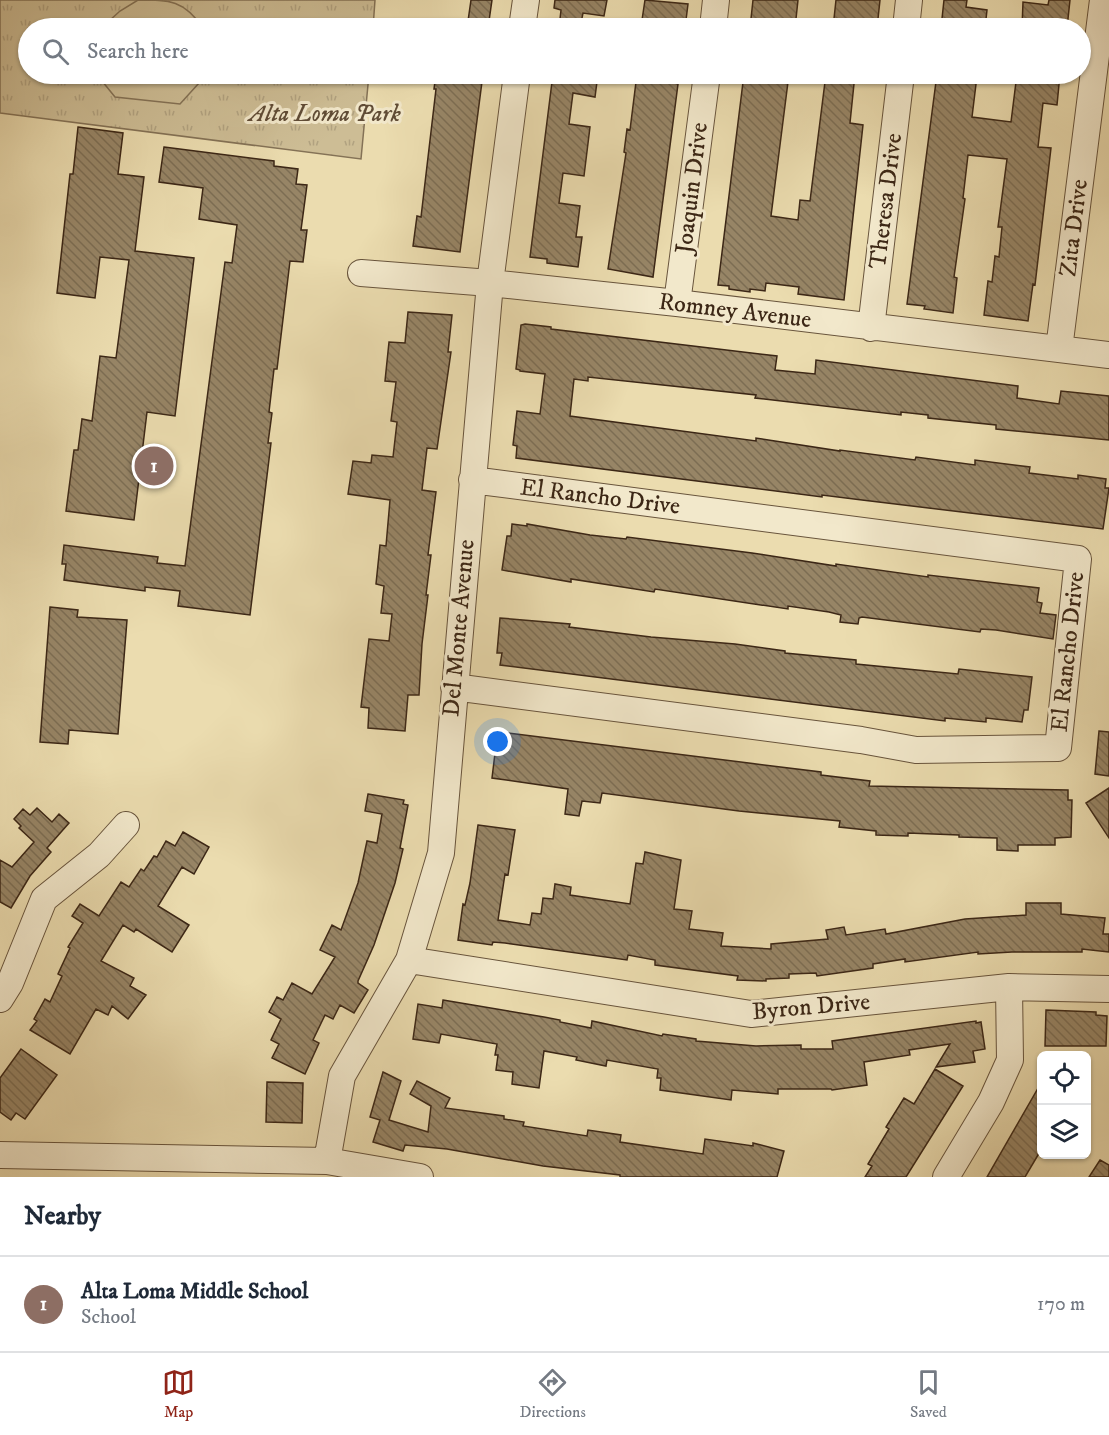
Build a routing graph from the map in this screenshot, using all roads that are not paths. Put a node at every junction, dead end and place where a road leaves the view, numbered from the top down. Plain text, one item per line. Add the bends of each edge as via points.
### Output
1 (526, 0) edge
2 (716, 0) edge
3 (909, 0) edge
4 (1103, 0) edge
5 (523, 18) edge
6 (713, 18) edge
7 (907, 18) edge
8 (516, 84) edge
9 (706, 84) edge
10 (900, 84) edge
11 (361, 273) dead end
12 (490, 283) junction
13 (677, 303) junction
14 (871, 328) junction
15 (1059, 349) junction
16 (1109, 355) edge
17 (472, 480) junction
18 (454, 687) junction
19 (126, 825) dead end
20 (409, 960) junction
21 (1009, 987) junction
22 (1109, 989) edge
23 (0, 999) edge
24 (0, 1155) edge
25 (327, 1161) junction
26 (420, 1177) edge
27 (946, 1177) edge

1 - 5 street
2 - 6 street
3 - 7 street
4 - 15 street, Zita Drive
8 - 12 street, Del Monte Avenue
9 - 13 street, Joaquin Drive
10 - 14 street, Theresa Drive
11 - 12 street, Romney Avenue
12 - 13 street, Romney Avenue
12 - 17 street, Del Monte Avenue
13 - 14 street, Romney Avenue
14 - 15 street, Romney Avenue
15 - 16 street, Romney Avenue
17 - 18 street, Del Monte Avenue
17 - 18 street, El Rancho Drive via 1078,559 1058,748 916,750
18 - 20 street, Del Monte Avenue via 441,853
19 - 23 street via 99,855 44,899
20 - 21 street, Byron Drive via 751,1014
20 - 25 street, Del Monte Avenue via 342,1076
21 - 22 street, Byron Drive
21 - 27 street via 1010,1060 991,1102
24 - 25 street
25 - 26 street

